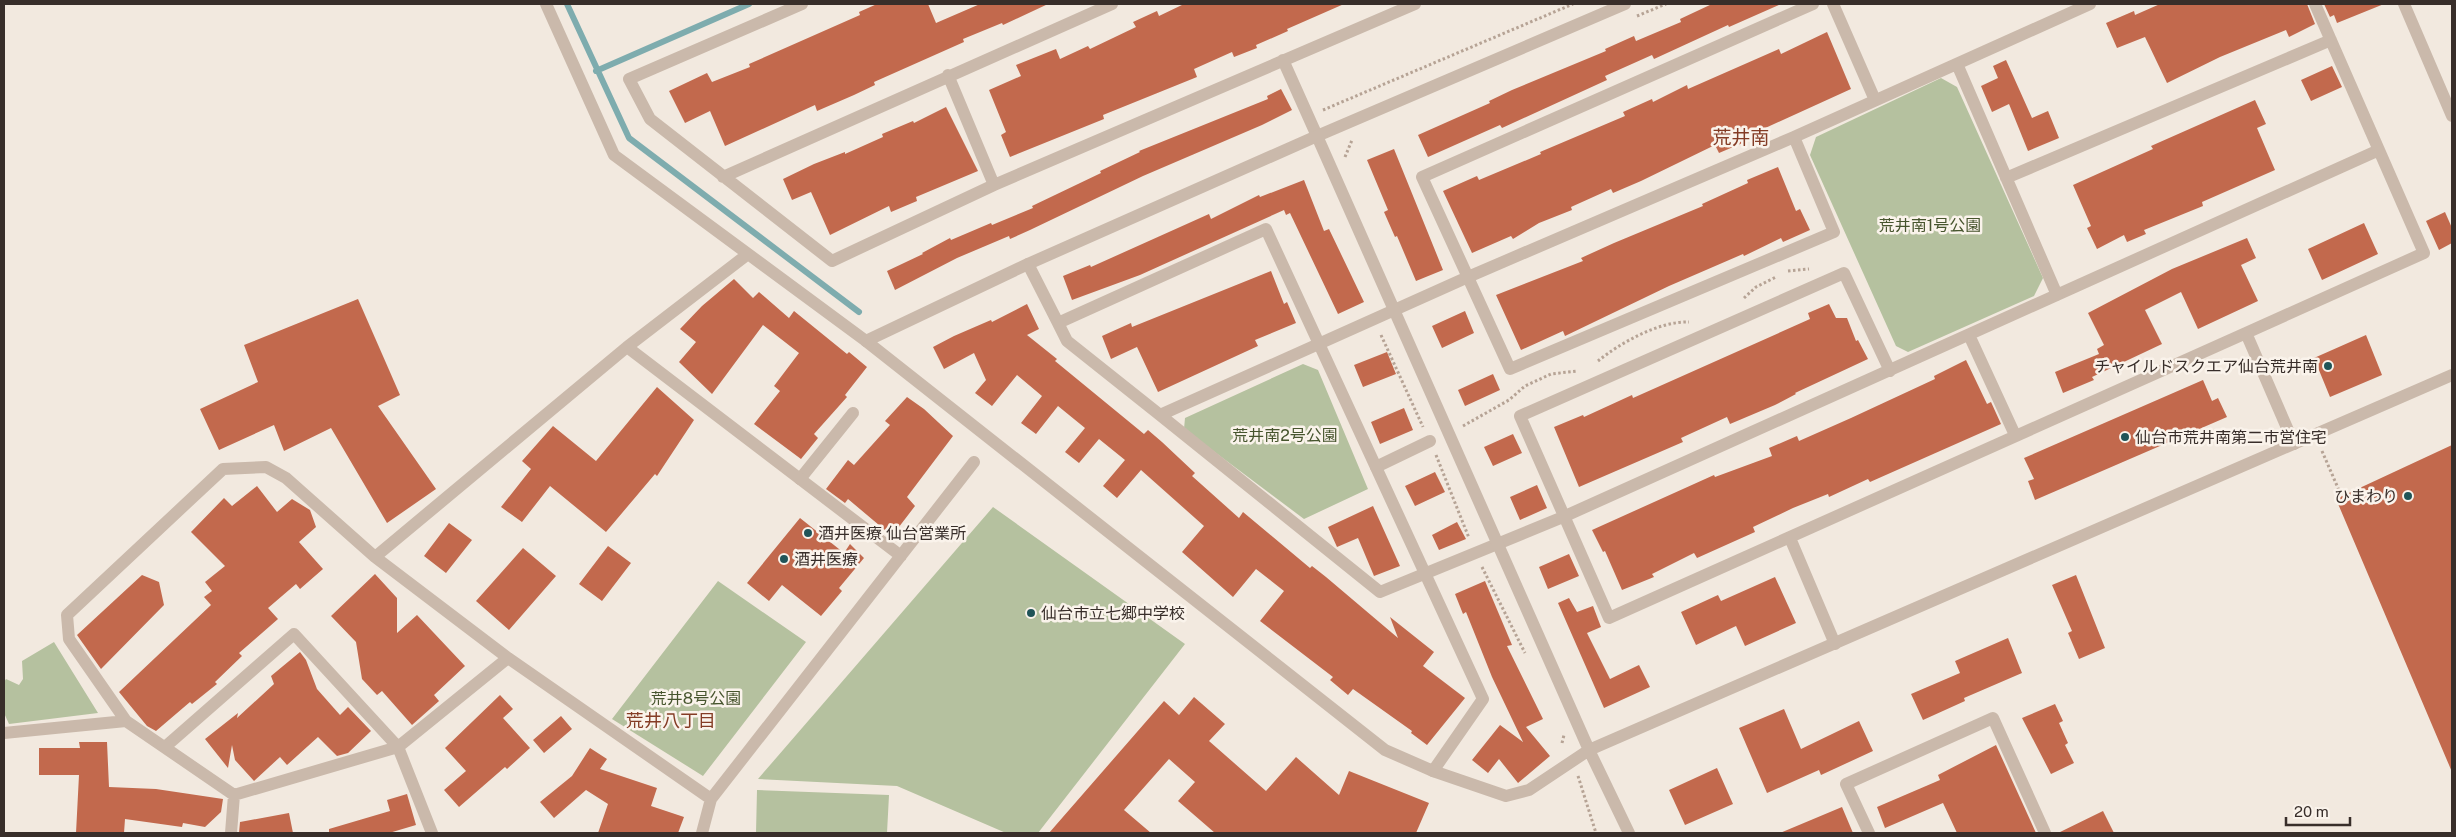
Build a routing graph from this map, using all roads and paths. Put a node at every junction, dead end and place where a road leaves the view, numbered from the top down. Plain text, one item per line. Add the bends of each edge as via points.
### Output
1 (546, 4) edge
2 (802, 4) edge
3 (1112, 4) edge
4 (1415, 4) edge
5 (1573, 4) edge
6 (1625, 4) edge
7 (1666, 4) edge
8 (1813, 4) edge
9 (1833, 4) edge
10 (2090, 4) edge
11 (2315, 4) edge
12 (2404, 4) edge
13 (1630, 19) dead end
14 (2331, 40) junction
15 (1283, 60) junction
16 (1957, 64) junction
17 (948, 75) junction
18 (1875, 100) junction
19 (1320, 112) dead end
20 (2452, 116) edge
21 (1358, 135) dead end
22 (1317, 136) junction
23 (1794, 137) junction
24 (2379, 150) junction
25 (1347, 166) dead end
26 (723, 177) junction
27 (2006, 178) junction
28 (994, 184) junction
29 (748, 254) junction
30 (1028, 264) junction
31 (1816, 268) dead end
32 (1468, 277) junction
33 (2057, 294) junction
34 (1742, 299) dead end
35 (1395, 311) junction
36 (1695, 322) dead end
37 (1058, 323) junction
38 (2246, 332) junction
39 (1969, 335) junction
40 (866, 341) junction
41 (1321, 343) junction
42 (627, 347) junction
43 (1595, 364) dead end
44 (1582, 370) dead end
45 (1890, 371) junction
46 (2452, 375) edge
47 (853, 413) dead end
48 (1160, 415) junction
49 (1460, 427) dead end
50 (2015, 435) junction
51 (1430, 441) dead end
52 (2294, 444) junction
53 (2322, 451) dead end
54 (974, 462) dead end
55 (1376, 467) junction
56 (800, 479) junction
57 (2341, 494) dead end
58 (1563, 517) junction
59 (1790, 538) junction
60 (1497, 544) junction
61 (901, 556) junction
62 (375, 557) junction
63 (1482, 566) dead end
64 (1425, 573) junction
65 (1835, 644) junction
66 (1526, 655) dead end
67 (508, 658) junction
68 (126, 721) junction
69 (1562, 726) dead end
70 (4, 733) edge
71 (1562, 743) dead end
72 (165, 747) junction
73 (398, 747) junction
74 (1589, 750) junction
75 (1433, 772) junction
76 (1578, 776) dead end
77 (234, 795) junction
78 (711, 799) junction
79 (231, 833) edge
80 (432, 833) edge
81 (702, 833) edge
82 (1596, 833) edge
83 (1629, 833) edge
84 (1869, 833) edge
85 (2044, 833) edge

1 - 29 street via 614,155
2 - 26 street via 629,79 650,119
3 - 17 street
4 - 15 street
5 - 19 path
6 - 22 street
7 - 13 path
8 - 32 street via 1422,177
9 - 18 street
10 - 16 street
11 - 14 street
12 - 20 street
14 - 24 street
14 - 27 street
15 - 22 street
15 - 28 street
16 - 18 street
16 - 27 street
17 - 26 street
17 - 28 street
18 - 23 street
21 - 25 path via 1347,147
22 - 30 street
22 - 35 street
23 - 32 street
23 - 32 street via 1834,232 1510,369
24 - 33 street
24 - 38 street via 2424,253
26 - 28 street via 832,261
27 - 33 street
29 - 40 street
29 - 42 street
30 - 37 street
30 - 40 street
31 - 34 path via 1790,271 1756,287
32 - 35 street
33 - 39 street
35 - 41 street
35 - 60 street
36 - 43 path via 1673,322 1615,347
37 - 41 street via 1266,229
37 - 48 street via 1068,341
38 - 50 street
38 - 52 street
39 - 45 street
39 - 50 street
40 - 75 street via 1385,750
41 - 48 street
41 - 55 street
42 - 56 street
42 - 62 street
44 - 49 path via 1551,374 1525,386 1509,400
45 - 58 street
45 - 58 street via 1844,273 1520,416
46 - 52 street
47 - 56 street
48 - 64 street via 1380,592
50 - 59 street
51 - 55 street
52 - 65 street
53 - 57 path
54 - 61 street
55 - 64 street
56 - 61 street
58 - 59 street via 1609,618
58 - 60 street
59 - 65 street
60 - 64 street
60 - 74 street
61 - 78 street
62 - 67 street
62 - 68 street via 280,474 266,467 223,469 67,615 69,639
63 - 66 path
64 - 75 street via 1484,699
65 - 74 street
67 - 73 street
67 - 78 street
68 - 70 street
68 - 72 street
69 - 71 path
72 - 73 street via 294,634
72 - 77 street
73 - 77 street
73 - 80 street
74 - 75 street via 1529,790 1506,796
74 - 83 street
76 - 82 path
77 - 79 street
78 - 81 street
84 - 85 street via 1846,784 1993,718

